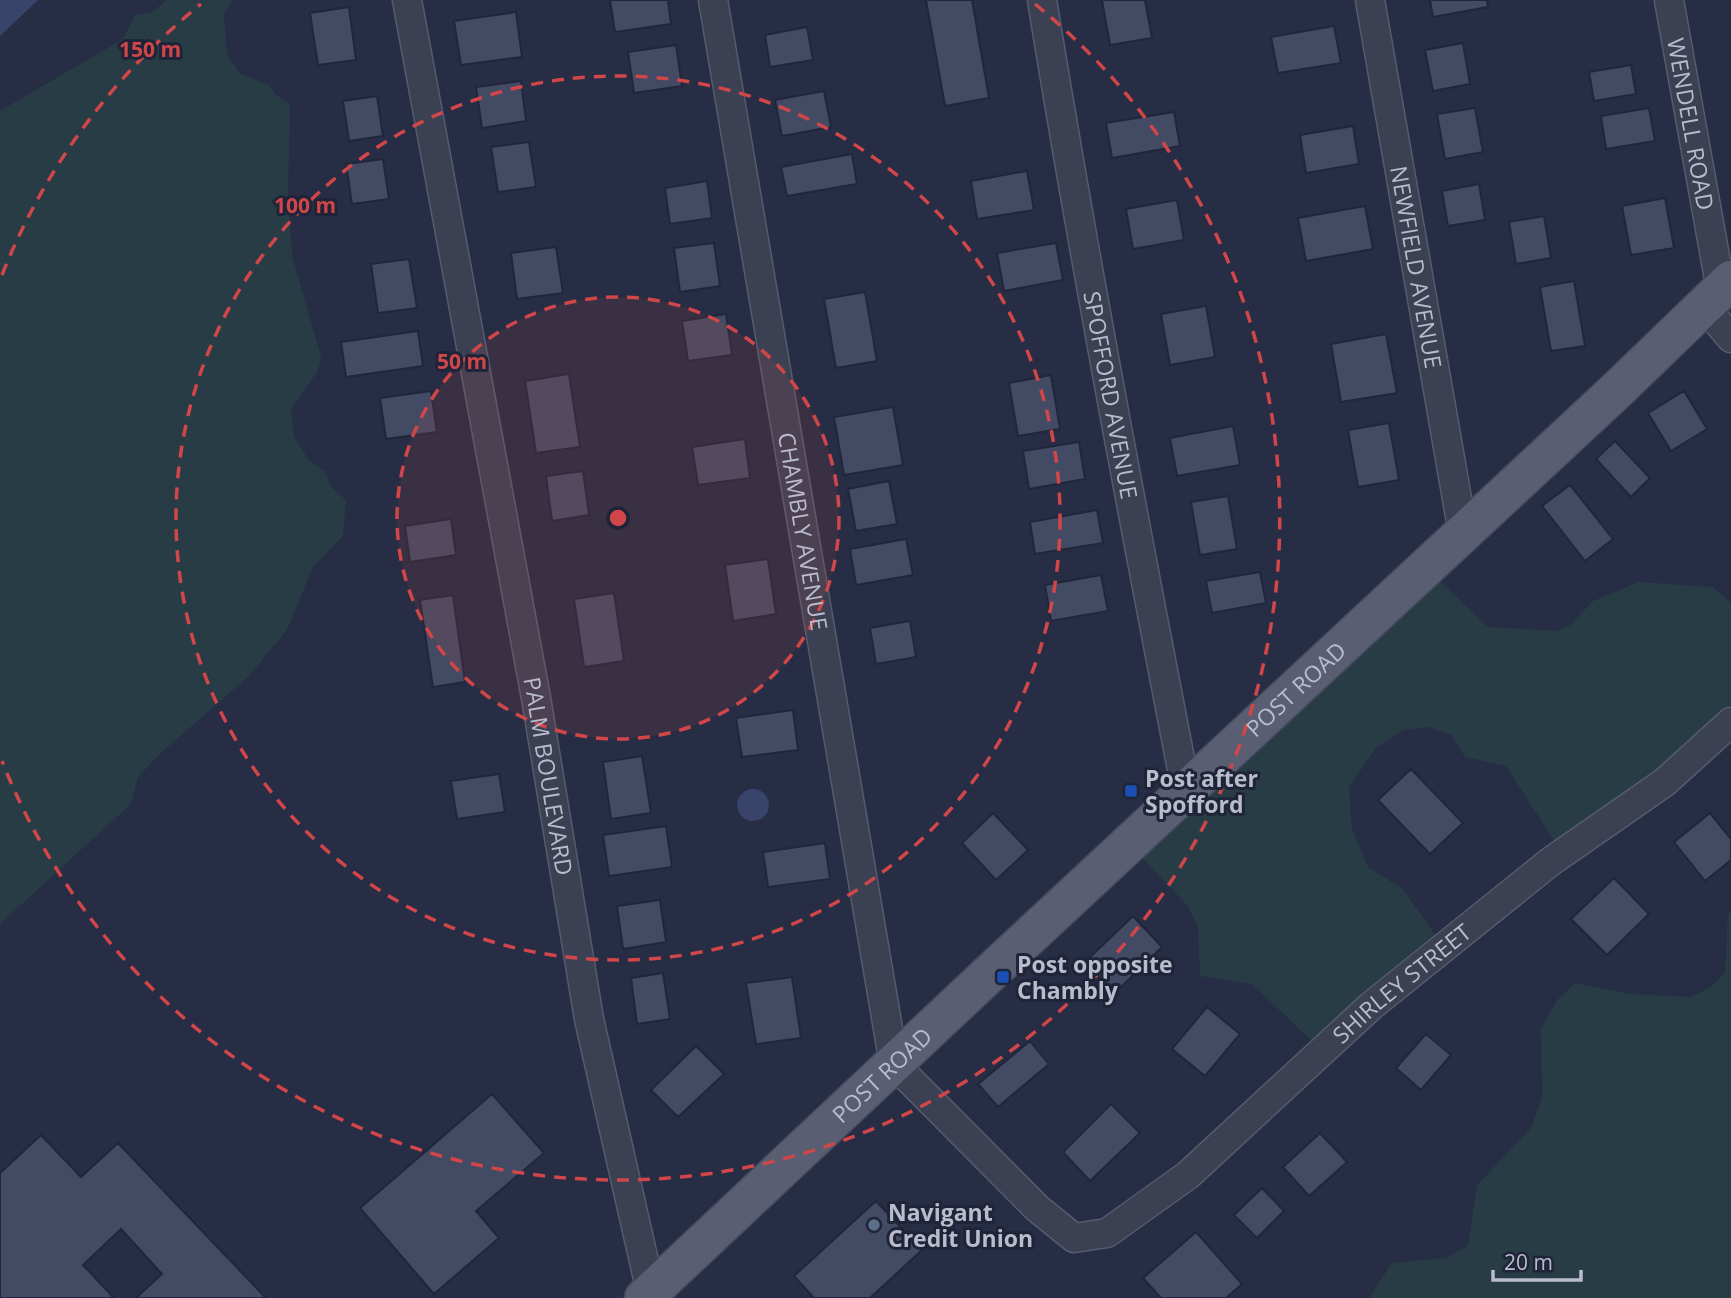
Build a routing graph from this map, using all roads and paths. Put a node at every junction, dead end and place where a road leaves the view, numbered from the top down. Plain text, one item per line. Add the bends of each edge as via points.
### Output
1 (407, 0) edge
2 (713, 0) edge
3 (1042, 0) edge
4 (1370, 0) edge
5 (1669, 0) edge
6 (1719, 292) edge
7 (1731, 338) edge
8 (1463, 533) junction
9 (1731, 722) edge
10 (1186, 790) junction
11 (894, 1063) junction
12 (647, 1295) edge

1 - 12 street, PALM BOULEVARD via 536,698 589,1019
2 - 11 street, CHAMBLY AVENUE
3 - 10 street, SPOFFORD AVENUE via 1093,302
4 - 8 street, NEWFIELD AVENUE
5 - 6 street, WENDELL ROAD
6 - 7 street
6 - 8 main road, POST ROAD
8 - 10 main road, POST ROAD
9 - 11 street, SHIRLEY STREET via 1665,782 1550,862 1371,1006 1188,1175 1107,1233 1074,1238 1037,1208
10 - 11 main road, POST ROAD
11 - 12 main road, POST ROAD

